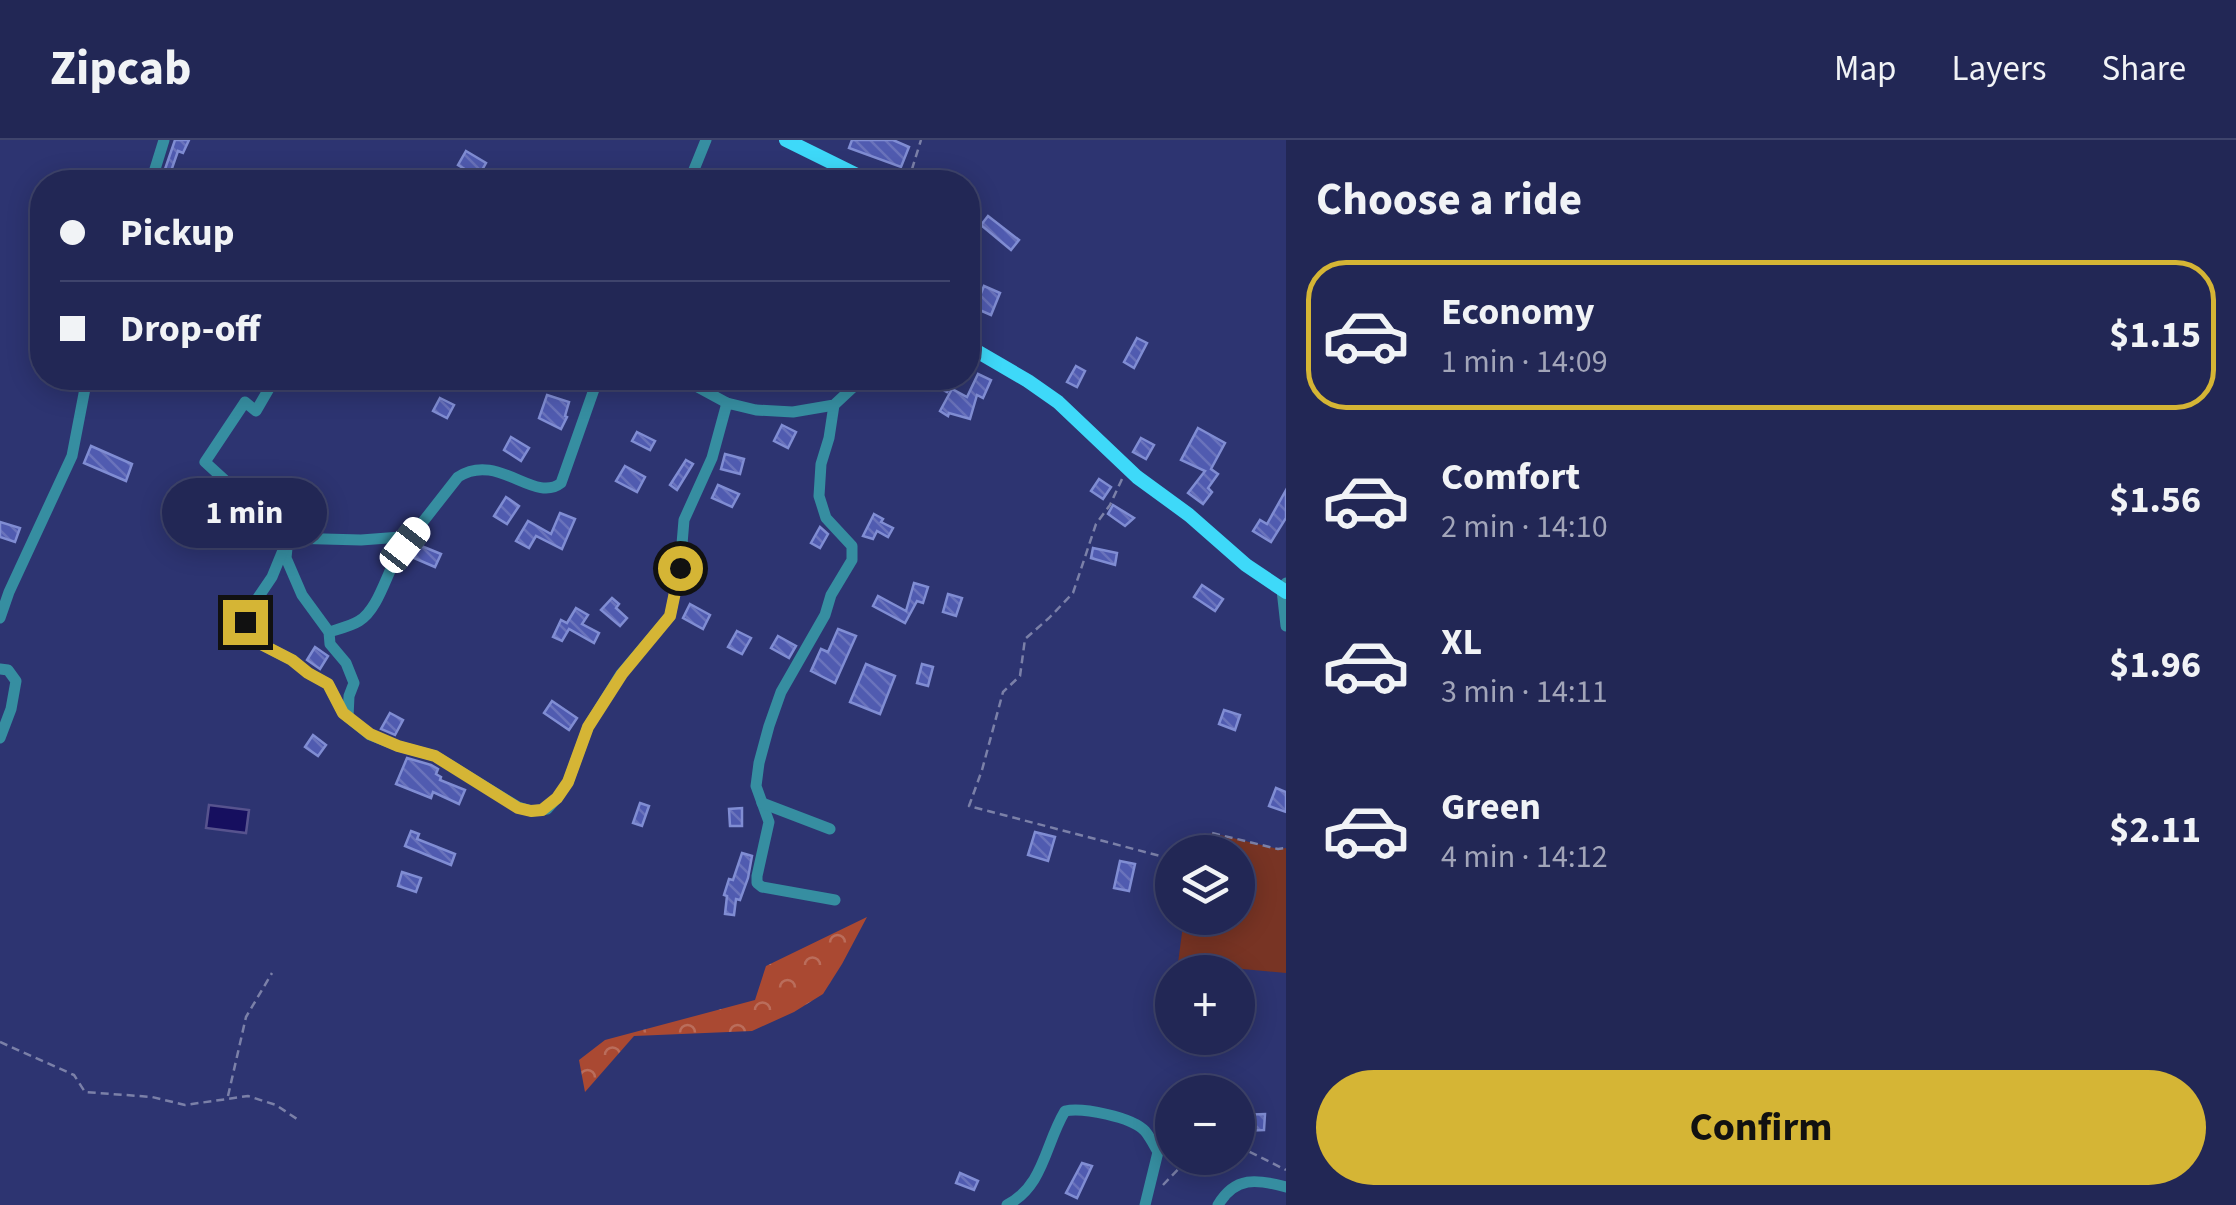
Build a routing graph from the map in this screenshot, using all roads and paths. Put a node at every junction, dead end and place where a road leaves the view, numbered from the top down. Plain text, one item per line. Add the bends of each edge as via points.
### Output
1 (164, 140) edge
2 (706, 140) edge
3 (786, 140) edge
4 (922, 140) edge
5 (155, 170) edge
6 (694, 170) edge
7 (847, 170) edge
8 (912, 170) edge
9 (980, 353) edge
10 (85, 390) edge
11 (268, 390) edge
12 (594, 390) edge
13 (703, 390) edge
14 (850, 390) edge
15 (727, 403) junction
16 (834, 405) junction
17 (1127, 468) junction
18 (288, 538) junction
19 (405, 545) junction
20 (1285, 588) edge
21 (0, 618) edge
22 (1286, 626) edge
23 (329, 632) junction
24 (0, 669) edge
25 (348, 717) junction
26 (0, 738) edge
27 (762, 803) junction
28 (830, 829) dead end
29 (1255, 844) edge
30 (1286, 848) edge
31 (1155, 855) edge
32 (835, 900) dead end
33 (272, 972) dead end
34 (0, 1042) edge
35 (228, 1097) junction
36 (300, 1121) dead end
37 (1255, 1154) edge
38 (1286, 1170) edge
39 (1173, 1175) edge
40 (1162, 1186) dead end
41 (1286, 1187) edge
42 (1007, 1205) edge
43 (1145, 1205) edge
44 (1218, 1205) edge

1 - 5 street
2 - 6 street
3 - 7 main road
4 - 8 path
9 - 17 main road via 1058,402
10 - 21 street via 72,456
11 - 18 street via 256,410 245,402 205,462
12 - 19 street via 555,488 490,469 468,470
13 - 15 street
14 - 16 street
15 - 16 street via 793,412
15 - 25 street via 684,520 670,616 604,700 568,782 546,809 518,808 435,756 370,734
16 - 27 street via 819,496 826,518 852,546 852,560 781,692 759,764
17 - 20 main road via 1246,565
17 - 31 path via 1096,524 1073,593 1025,639 1020,676 1003,692 969,806
18 - 19 street via 400,536
18 - 23 street via 286,558 302,595
18 - 25 street via 245,622 257,642 328,684
19 - 23 street via 371,609 360,621
20 - 22 street
23 - 25 street via 354,683
24 - 26 street via 16,682
27 - 28 street
27 - 32 street via 769,822 758,883
29 - 30 path
33 - 35 path via 246,1017
34 - 35 path via 74,1076 85,1092 185,1105
35 - 36 path via 276,1105
37 - 38 path
39 - 40 path
41 - 44 street via 1257,1180 1240,1184
42 - 43 street via 1042,1168 1065,1111 1078,1108 1142,1128 1158,1152

